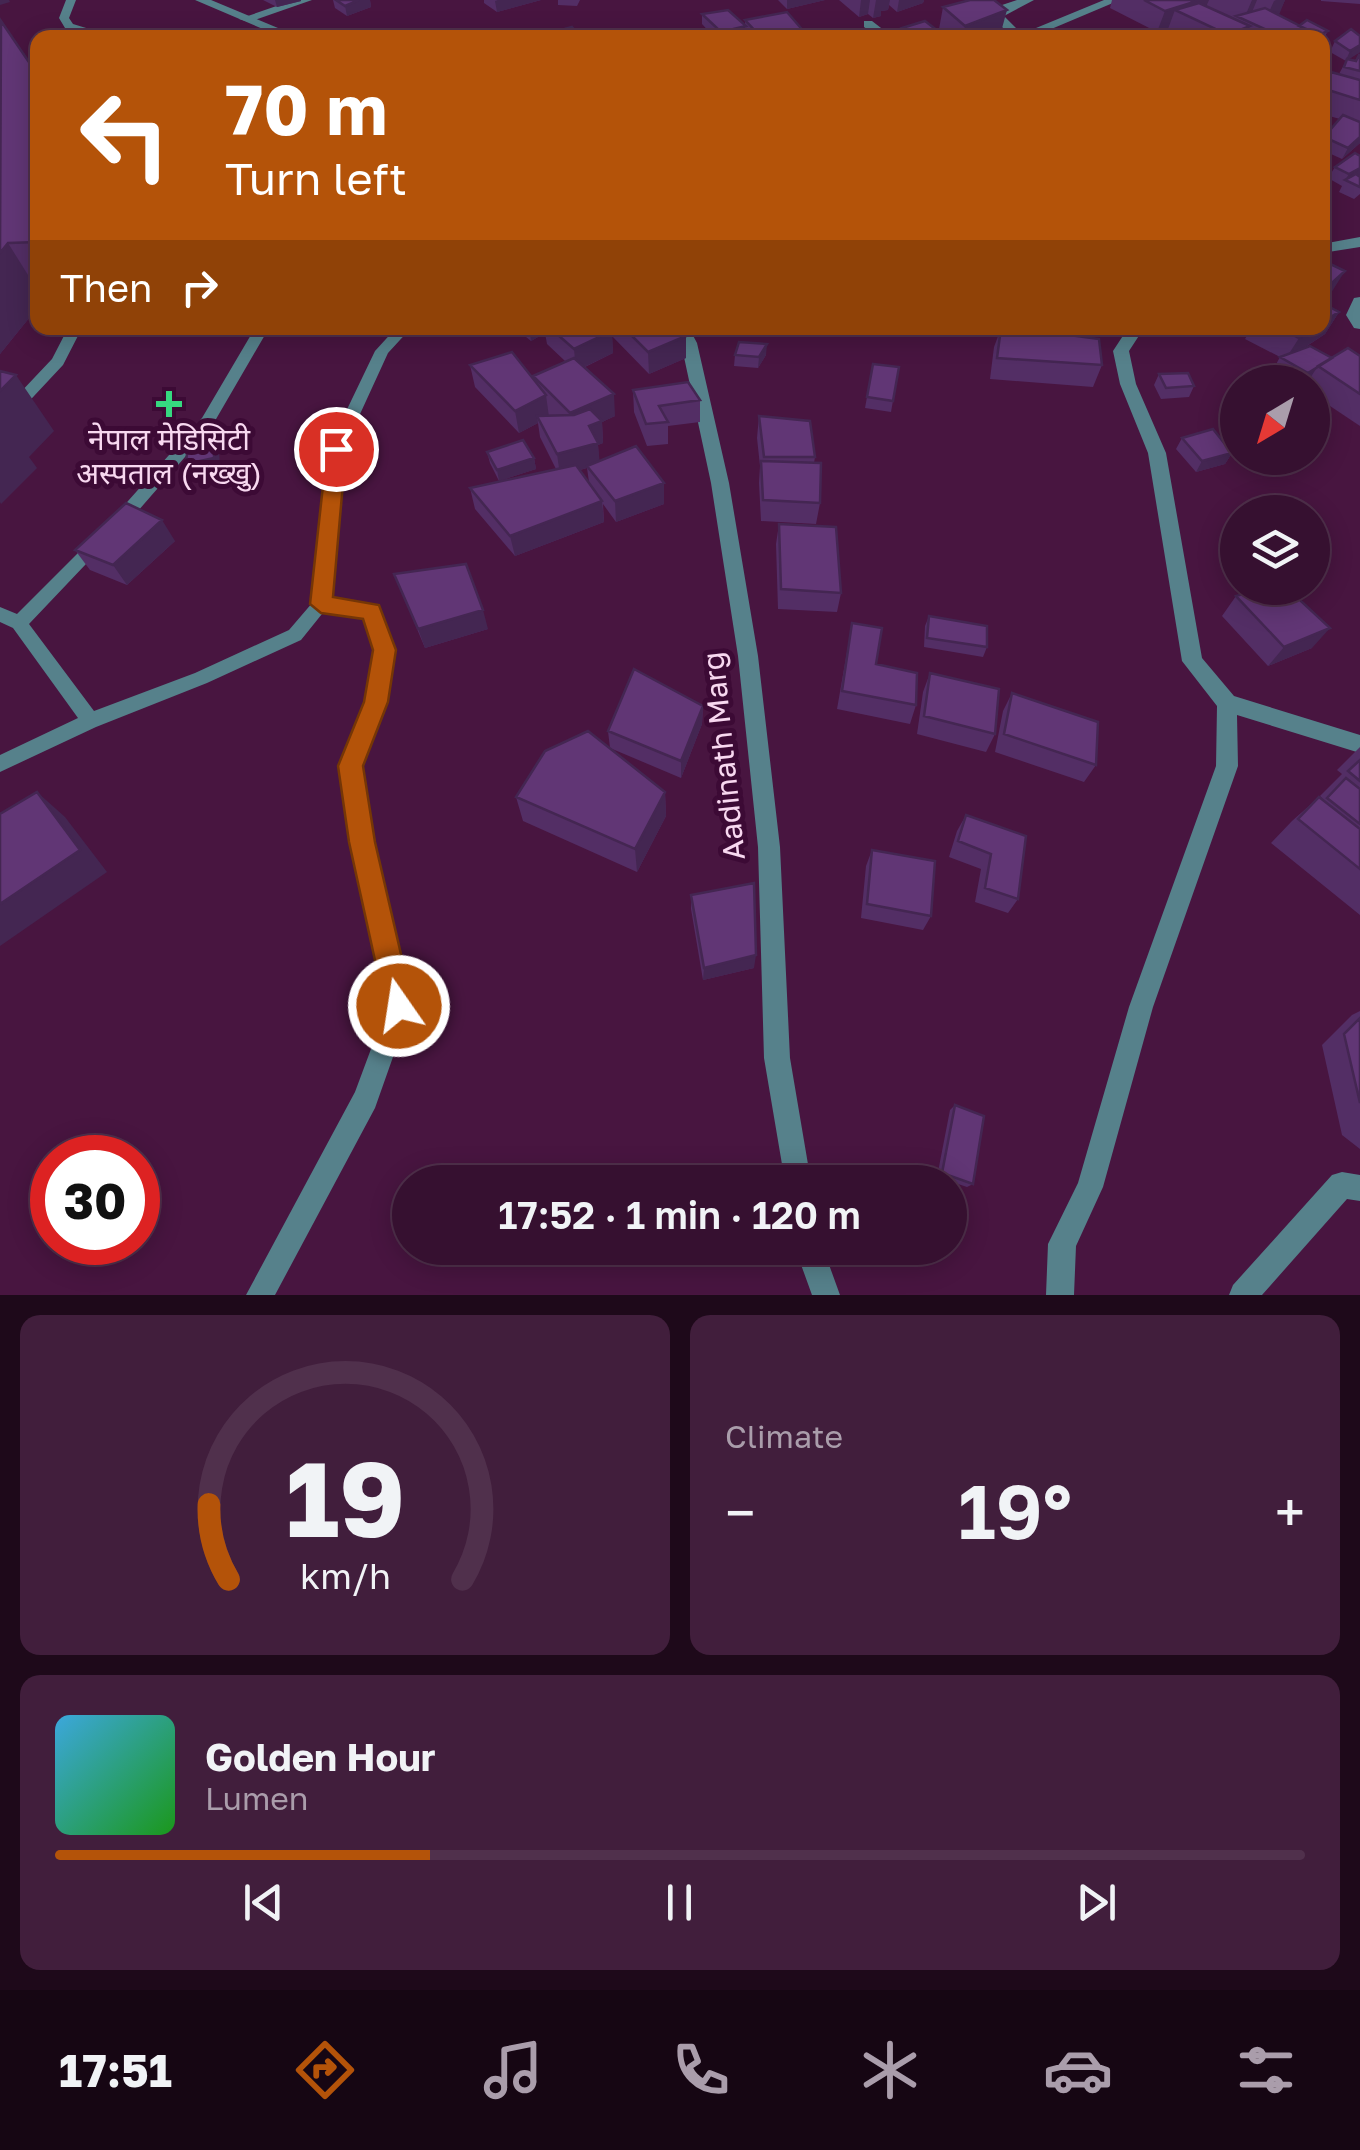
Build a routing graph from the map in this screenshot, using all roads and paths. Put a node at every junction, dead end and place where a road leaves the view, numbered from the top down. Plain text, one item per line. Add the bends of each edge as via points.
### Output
1 (71, 0) edge
2 (201, 0) edge
3 (306, 0) edge
4 (1028, 0) edge
5 (1114, 0) edge
6 (245, 18) junction
7 (868, 24) dead end
8 (69, 30) edge
9 (276, 30) edge
10 (877, 30) edge
11 (1012, 30) edge
12 (1037, 30) edge
13 (1360, 242) edge
14 (1330, 248) edge
15 (1360, 302) edge
16 (1360, 324) edge
17 (72, 335) edge
18 (258, 335) edge
19 (397, 335) edge
20 (685, 335) edge
21 (1132, 335) edge
22 (0, 422) edge
23 (321, 604) junction
24 (0, 614) edge
25 (19, 623) junction
26 (1227, 703) junction
27 (90, 721) junction
28 (1360, 744) edge
29 (0, 764) edge
30 (795, 1165) edge
31 (1360, 1188) edge
32 (815, 1265) edge
33 (260, 1295) edge
34 (826, 1295) edge
35 (1060, 1295) edge
36 (1243, 1295) edge

1 - 8 lane via 64,18
2 - 6 street
3 - 6 street
4 - 11 street via 997,16
5 - 12 street
6 - 9 street
7 - 10 street
13 - 14 street
15 - 16 street via 1354,314
17 - 22 lane via 58,362
18 - 25 lane via 207,422
19 - 23 lane via 382,351 336,449
20 - 30 street, Aadinath Marg via 720,483 748,656 768,846 777,1058
21 - 26 street via 1121,352 1157,453 1192,660
23 - 27 lane via 295,634
23 - 33 street via 371,611 384,650 376,702 350,766 399,1006 366,1099
24 - 25 lane
25 - 27 lane
26 - 28 street
26 - 35 street via 1227,766 1142,1007 1090,1186 1062,1244
27 - 29 lane
31 - 36 street via 1342,1186
32 - 34 street

